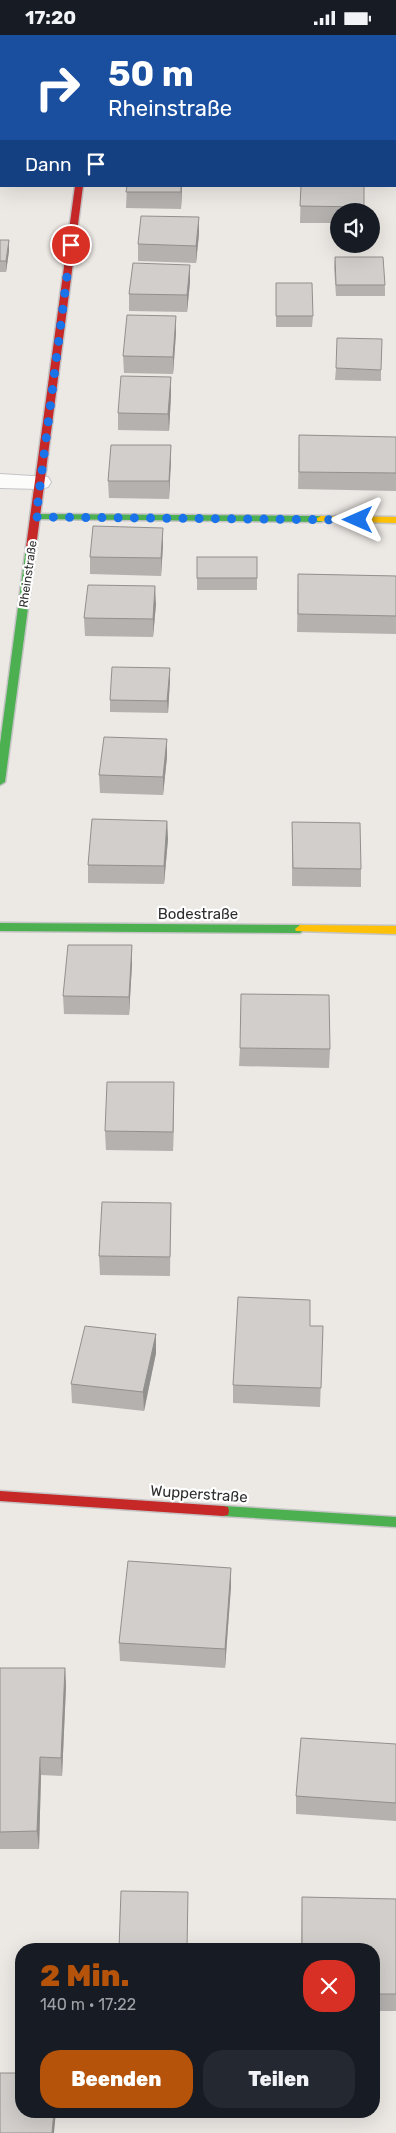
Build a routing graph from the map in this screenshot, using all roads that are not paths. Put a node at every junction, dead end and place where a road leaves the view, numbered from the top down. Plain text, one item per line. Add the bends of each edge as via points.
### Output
1 (79, 187) edge
2 (0, 481) edge
3 (40, 482) junction
4 (36, 517) junction
5 (396, 520) edge
6 (0, 782) edge
7 (0, 927) edge
8 (396, 930) edge
9 (0, 1495) edge
10 (396, 1522) edge

1 - 3 street, Rheinstraße
2 - 3 street
3 - 4 street, Rheinstraße
4 - 5 street
4 - 6 street, Rheinstraße
7 - 8 street, Bodestraße
9 - 10 street, Wupperstraße

